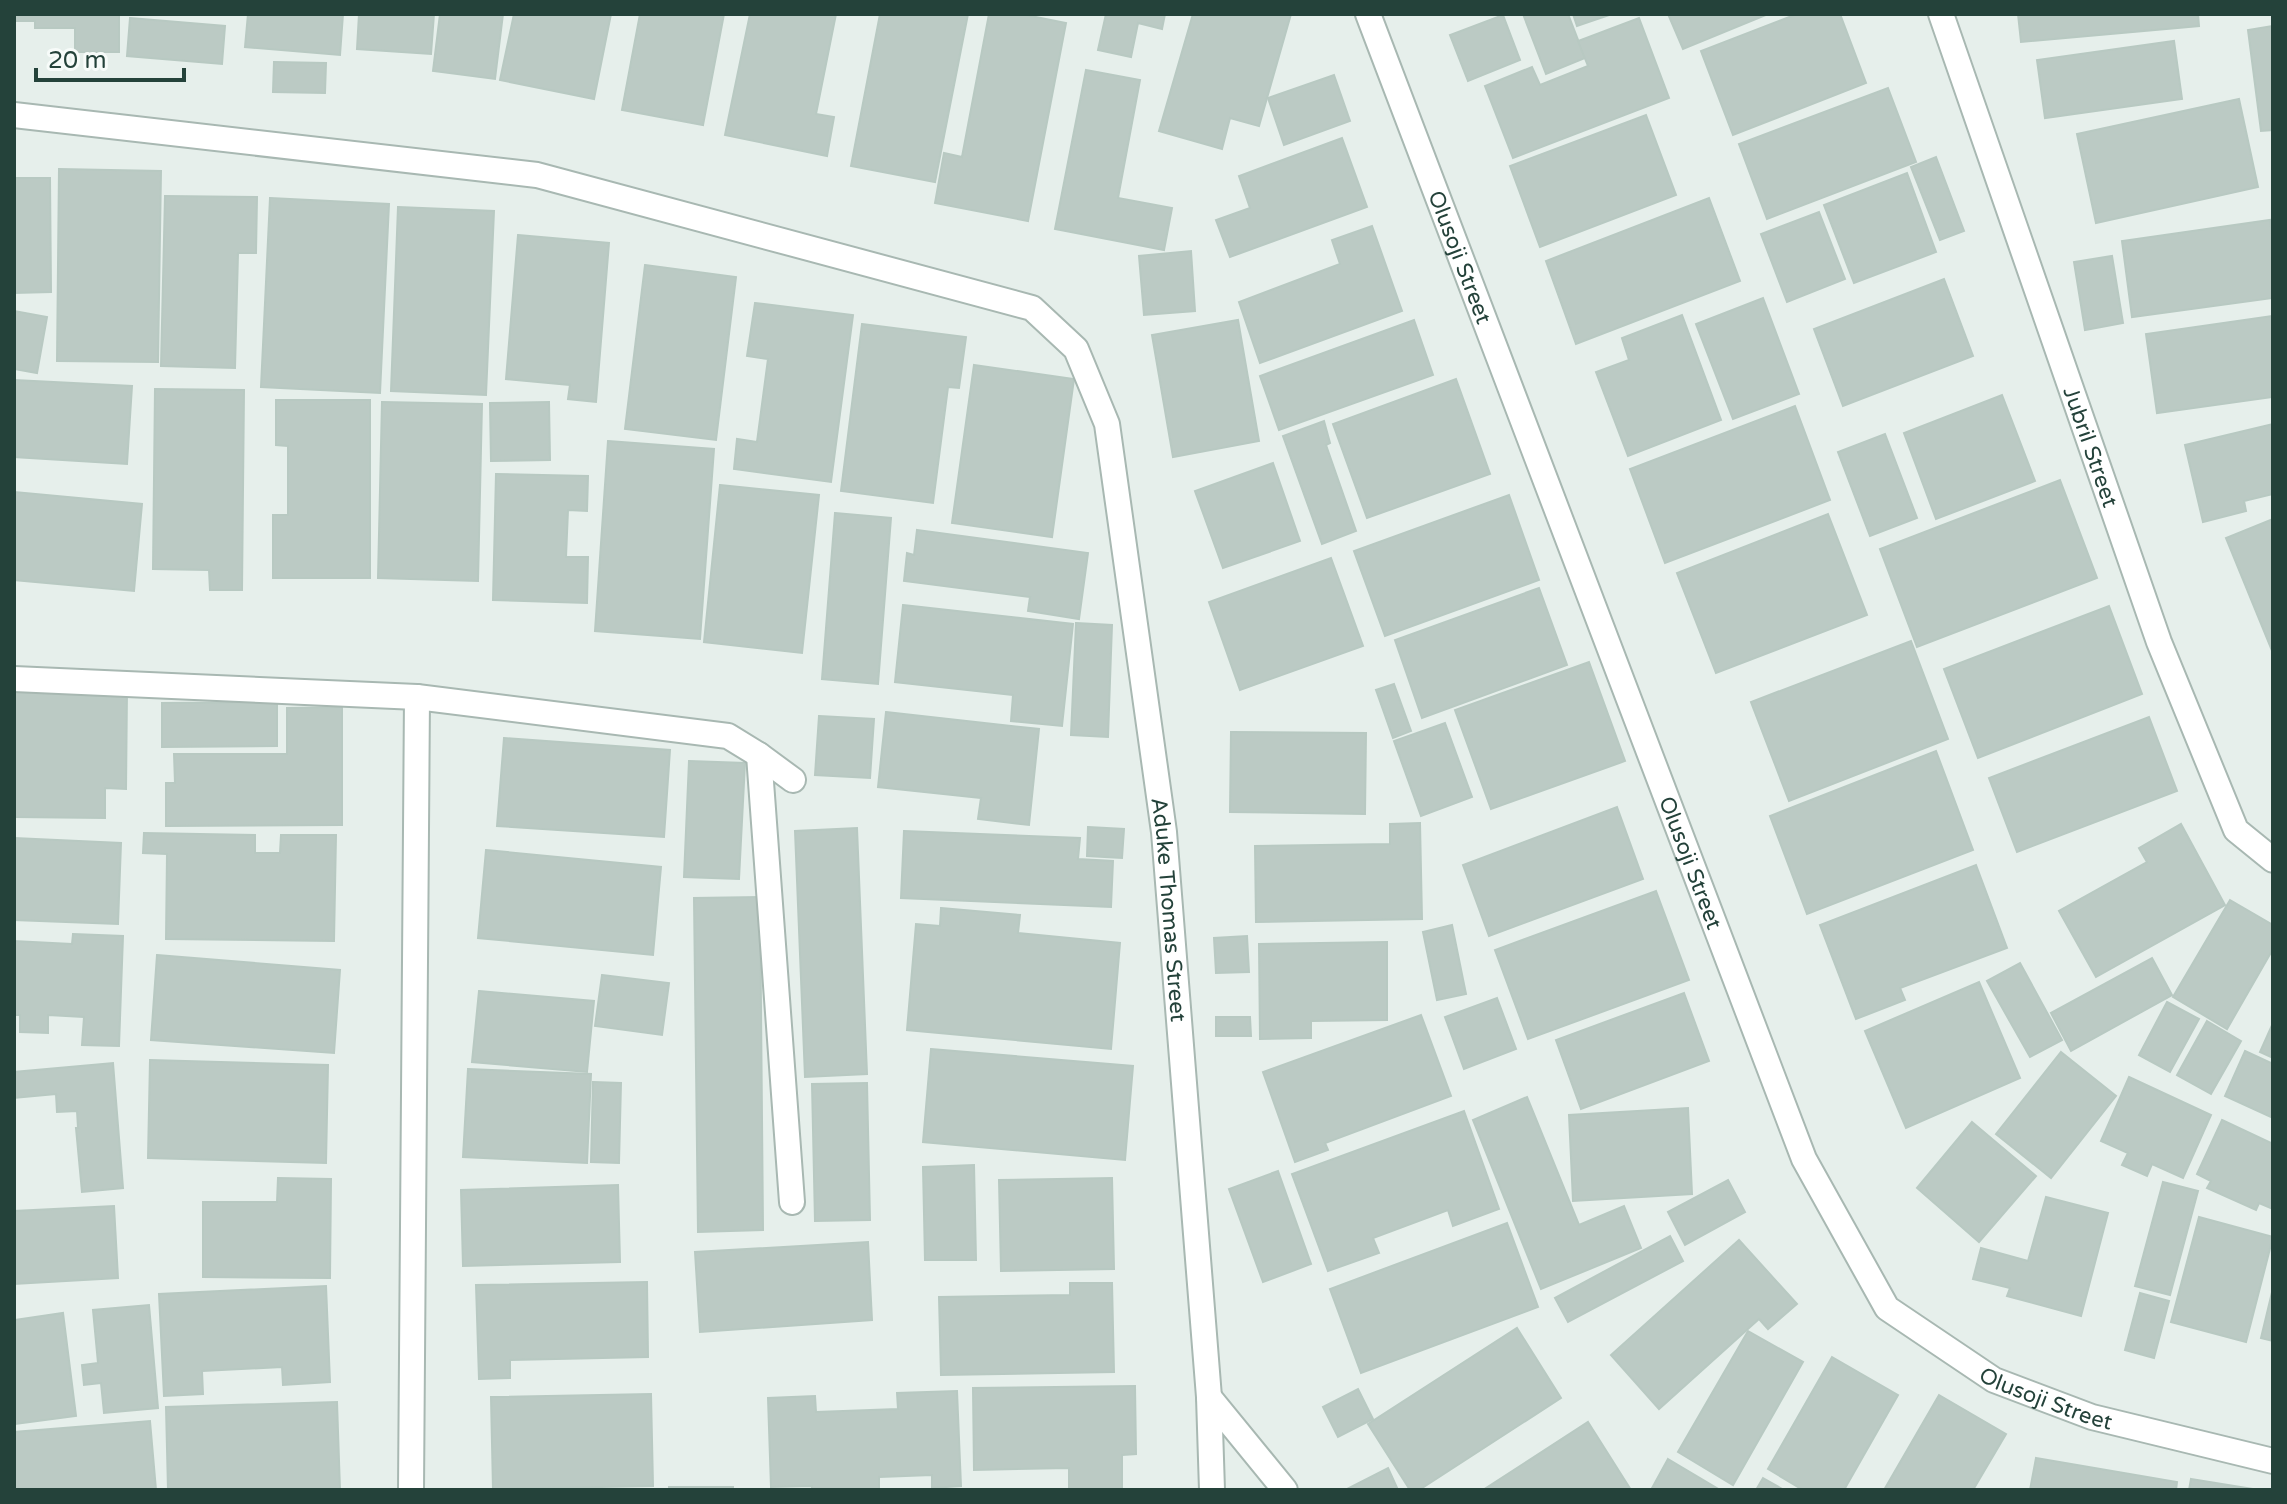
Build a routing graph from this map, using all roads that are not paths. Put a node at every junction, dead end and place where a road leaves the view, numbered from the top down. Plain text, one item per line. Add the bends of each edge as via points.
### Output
1 (1368, 14) edge
2 (1941, 14) edge
3 (14, 115) edge
4 (14, 679) edge
5 (417, 697) junction
6 (759, 755) junction
7 (793, 780) dead end
8 (2273, 860) edge
9 (792, 1202) dead end
10 (1209, 1397) junction
11 (2273, 1461) edge
12 (411, 1490) edge
13 (1212, 1490) edge
14 (1285, 1490) edge

1 - 11 street, Olusoji Street via 1804,1159 1887,1308 1994,1380 2092,1417
2 - 8 street, Jubril Street via 2159,642 2236,830
3 - 10 street, Aduke Thomas Street via 537,175 1032,308 1076,349 1107,424 1164,832
4 - 5 street
5 - 6 street via 728,736
5 - 12 street
6 - 7 street
6 - 9 street
10 - 13 street, Aduke Thomas Street
10 - 14 street

